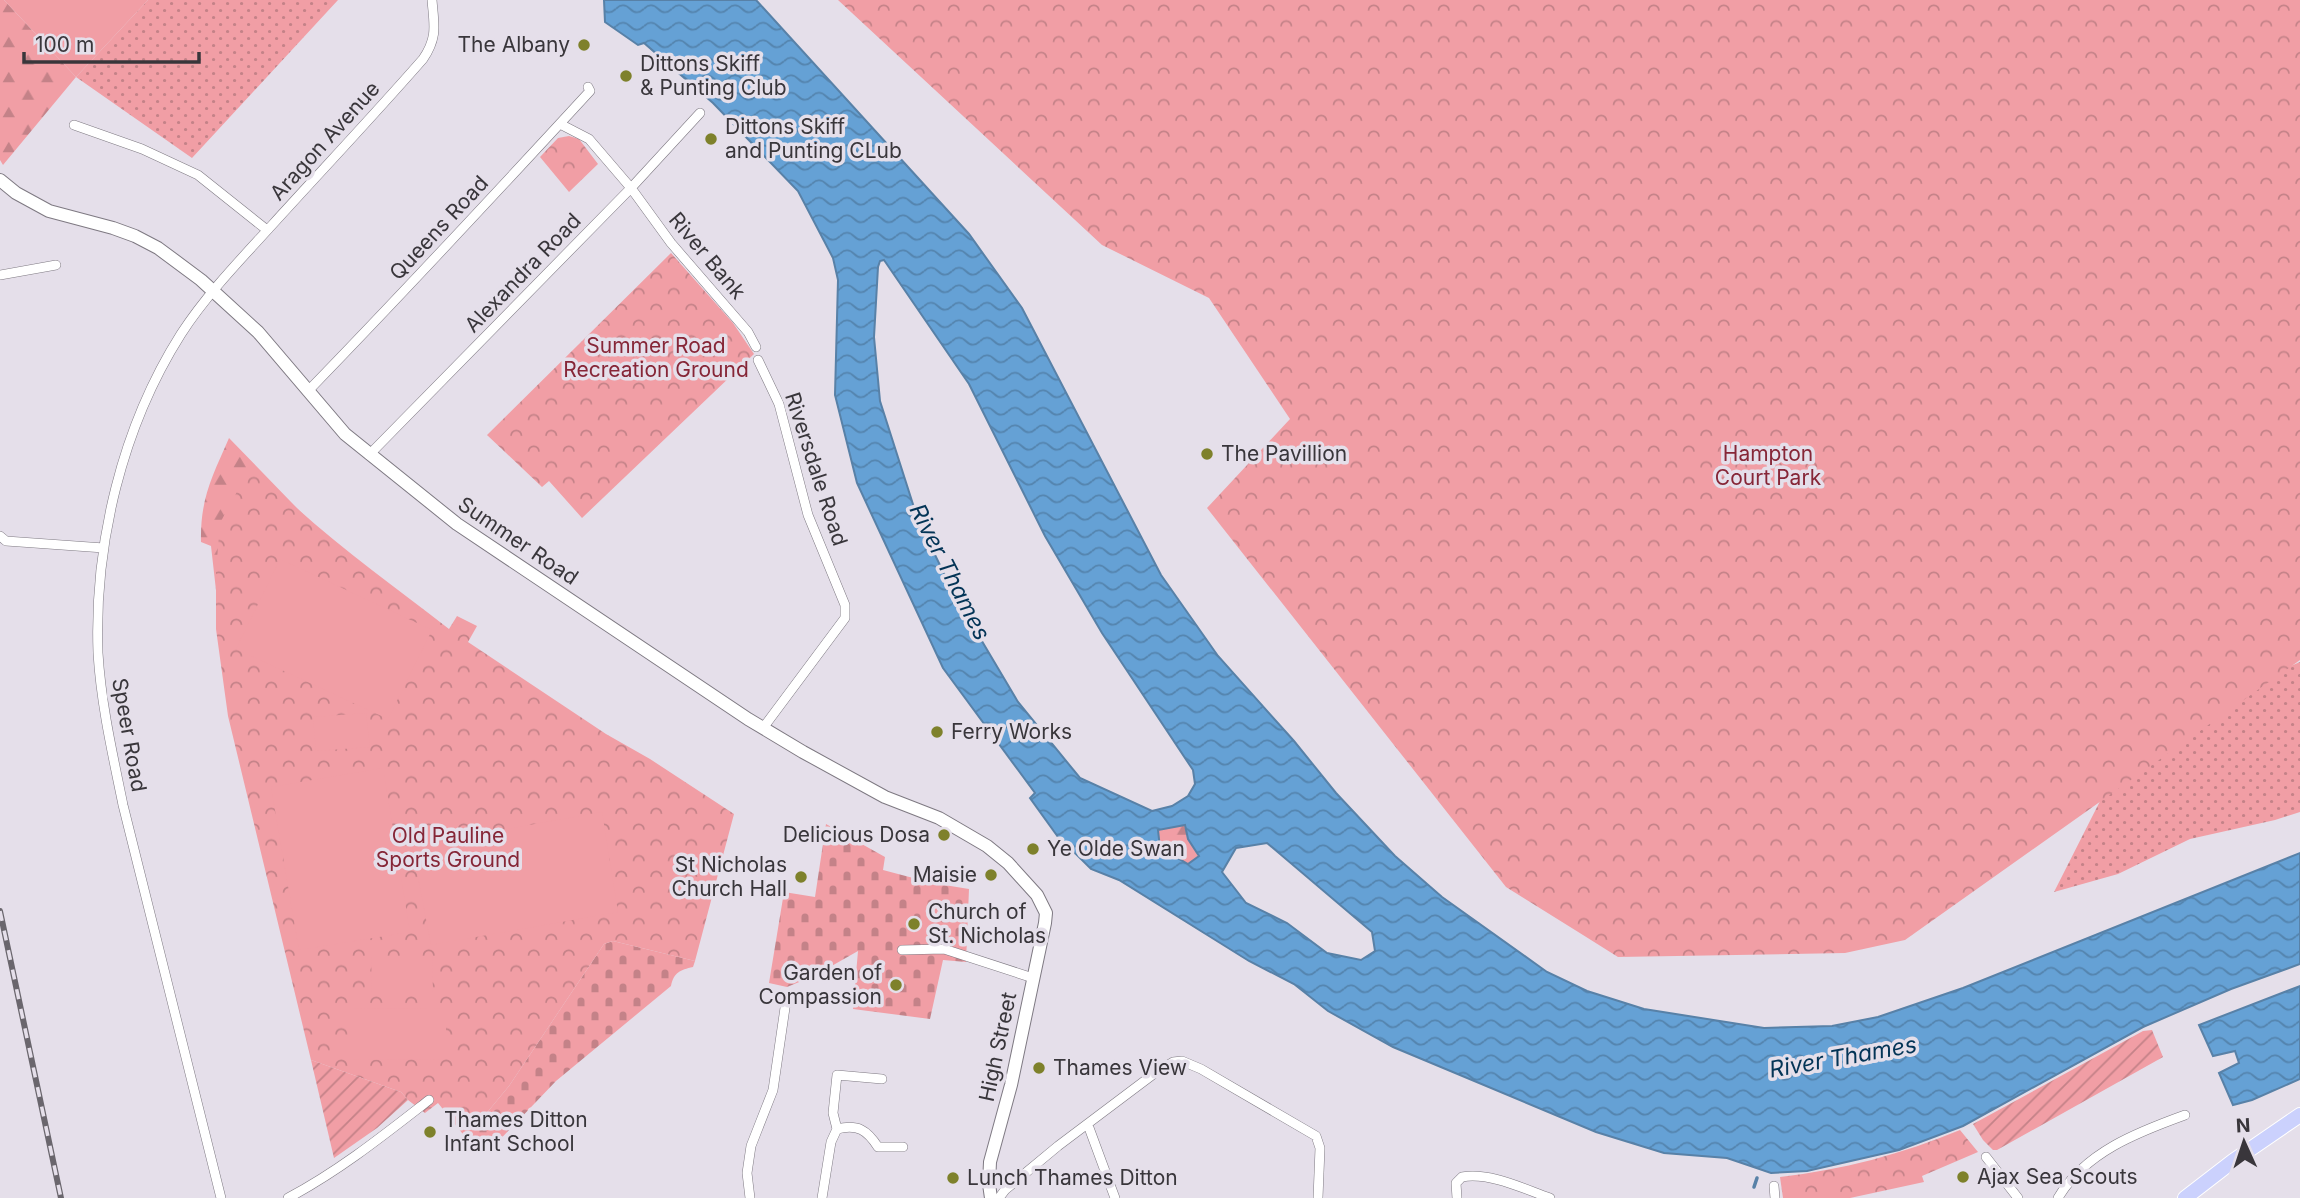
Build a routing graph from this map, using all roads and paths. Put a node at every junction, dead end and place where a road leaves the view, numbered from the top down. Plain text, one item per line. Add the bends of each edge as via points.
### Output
1 (432, 0) edge
2 (588, 87) dead end
3 (700, 113) dead end
4 (560, 124) junction
5 (74, 125) dead end
6 (2, 185) edge
7 (631, 188) junction
8 (267, 230) junction
9 (56, 265) dead end
10 (0, 275) edge
11 (212, 293) junction
12 (756, 347) dead end
13 (758, 360) dead end
14 (309, 390) junction
15 (369, 454) junction
16 (0, 536) edge
17 (104, 548) junction
18 (763, 728) junction
19 (1043, 903) joint
20 (902, 950) dead end
21 (1033, 978) junction
22 (786, 1001) dead end
23 (882, 1079) dead end
24 (429, 1100) dead end
25 (2185, 1115) dead end
26 (2300, 1115) edge
27 (1088, 1125) junction
28 (837, 1129) junction
29 (903, 1147) dead end
30 (1986, 1157) dead end
31 (1773, 1186) dead end
32 (2012, 1196) edge
33 (221, 1198) edge
34 (288, 1198) edge
35 (750, 1198) edge
36 (822, 1198) edge
37 (991, 1198) edge
38 (999, 1198) edge
39 (1115, 1198) edge
40 (1318, 1198) edge
41 (1457, 1198) edge
42 (1550, 1198) edge
43 (1775, 1198) edge
44 (2058, 1198) edge
45 (2185, 1198) edge

1 - 8 street, Aragon Avenue via 435,31 423,59
2 - 4 street, Queens Road via 590,91
3 - 7 street, Alexandra Road
4 - 7 street, River Bank via 589,139
4 - 14 street, Queens Road
5 - 8 street via 198,175
6 - 11 street, Summer Road via 49,211 135,236 158,248
7 - 12 street, River Bank
7 - 15 street, Alexandra Road
8 - 11 street, Aragon Avenue
9 - 10 street
11 - 14 street, Summer Road via 258,332
11 - 17 street, Speer Road via 181,334 140,415 122,460
13 - 18 street, Riversdale Road via 779,404 808,516 845,605 845,618
14 - 15 street, Summer Road via 345,434
15 - 18 street, Summer Road via 457,524
16 - 17 street via 6,541
17 - 33 street, Speer Road via 98,657 111,745
18 - 19 street, Summer Road via 885,797 931,814 972,837 1008,863
19 - 21 street, High Street via 1044,938
20 - 21 street via 944,949
21 - 37 street, High Street via 990,1162
22 - 35 street via 773,1090 751,1146
23 - 28 street via 837,1075 833,1113
24 - 34 street via 365,1149
25 - 44 street via 2134,1133 2110,1148 2084,1167
26 - 45 main road
27 - 38 street
27 - 39 street
27 - 40 street via 1155,1073 1182,1060 1319,1140
28 - 29 street via 862,1128 878,1147
28 - 36 street
30 - 32 street
31 - 43 street
41 - 42 street via 1456,1183 1469,1175

